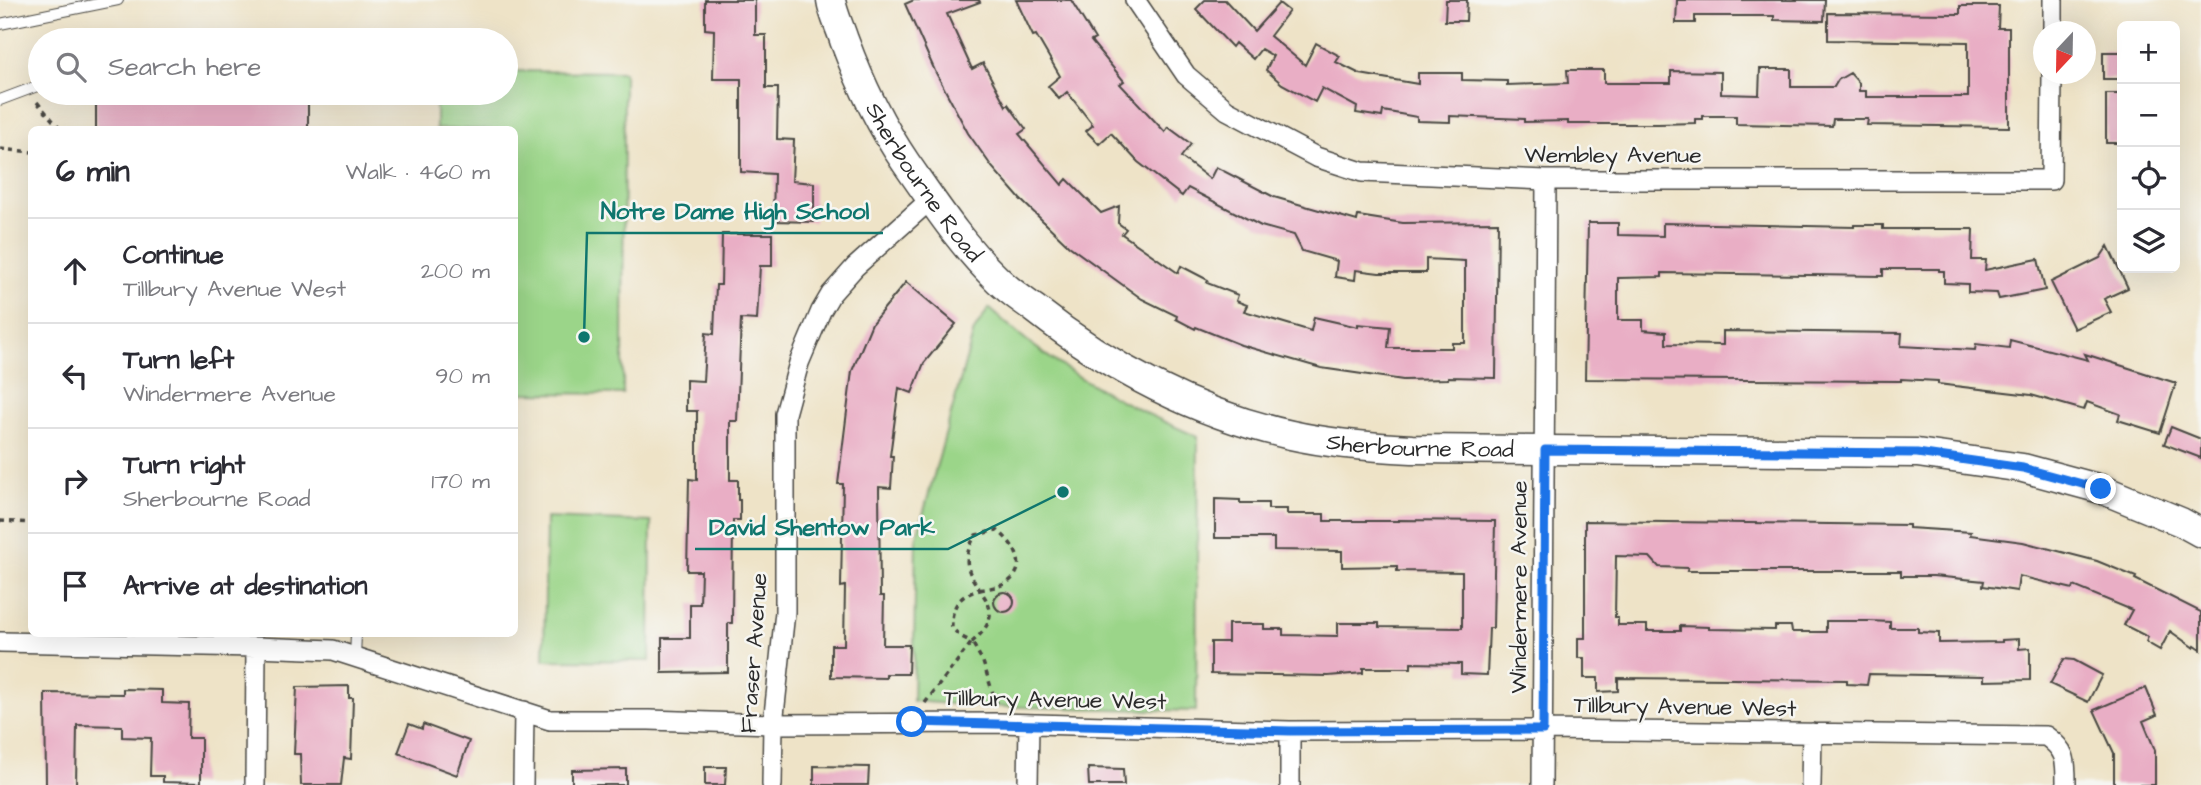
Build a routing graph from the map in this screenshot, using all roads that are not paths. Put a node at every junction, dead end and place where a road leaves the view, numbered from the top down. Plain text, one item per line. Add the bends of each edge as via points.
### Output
1 (118, 0) edge
2 (831, 0) edge
3 (1135, 0) edge
4 (2053, 0) edge
5 (2053, 21) edge
6 (0, 24) edge
7 (2052, 84) edge
8 (28, 90) edge
9 (0, 100) edge
10 (1546, 180) junction
11 (931, 199) junction
12 (1545, 450) junction
13 (2201, 533) edge
14 (356, 637) edge
15 (182, 639) edge
16 (0, 642) edge
17 (256, 647) junction
18 (355, 657) junction
19 (524, 711) junction
20 (773, 724) junction
21 (1029, 724) junction
22 (1543, 730) junction
23 (1290, 731) junction
24 (1812, 733) junction
25 (255, 785) edge
26 (523, 785) edge
27 (772, 785) edge
28 (1028, 785) edge
29 (1290, 785) edge
30 (1542, 785) edge
31 (1811, 785) edge
32 (2066, 785) edge

1 - 6 lane
2 - 11 street, Sherbourne Road via 858,79
3 - 10 street, Wembley Avenue via 1186,75 1227,110 1316,157 1362,172
4 - 5 street
7 - 10 street, Wembley Avenue via 2051,180
8 - 9 lane
10 - 12 street, Windermere Avenue
11 - 12 street, Sherbourne Road via 998,280 1107,359 1171,394 1289,435 1347,445
11 - 20 street, Fraser Avenue via 831,294 799,362 785,414 785,612
12 - 13 street, Sherbourne Road via 1917,453 2023,468 2101,489
12 - 22 street, Windermere Avenue
14 - 18 lane
15 - 16 street, Tillbury Avenue West
15 - 17 street, Tillbury Avenue West
17 - 18 street, Tillbury Avenue West via 333,650
17 - 25 street
18 - 19 street, Tillbury Avenue West
19 - 20 street, Tillbury Avenue West via 550,720
19 - 26 street
20 - 21 street, Tillbury Avenue West
20 - 27 street, Fraser Avenue
21 - 23 street, Tillbury Avenue West
21 - 28 street
22 - 23 street, Tillbury Avenue West
22 - 24 street, Tillbury Avenue West
22 - 30 street, Windermere Avenue
23 - 29 street
24 - 31 street
24 - 32 street, Tillbury Avenue West via 2046,736 2059,745 2066,761

